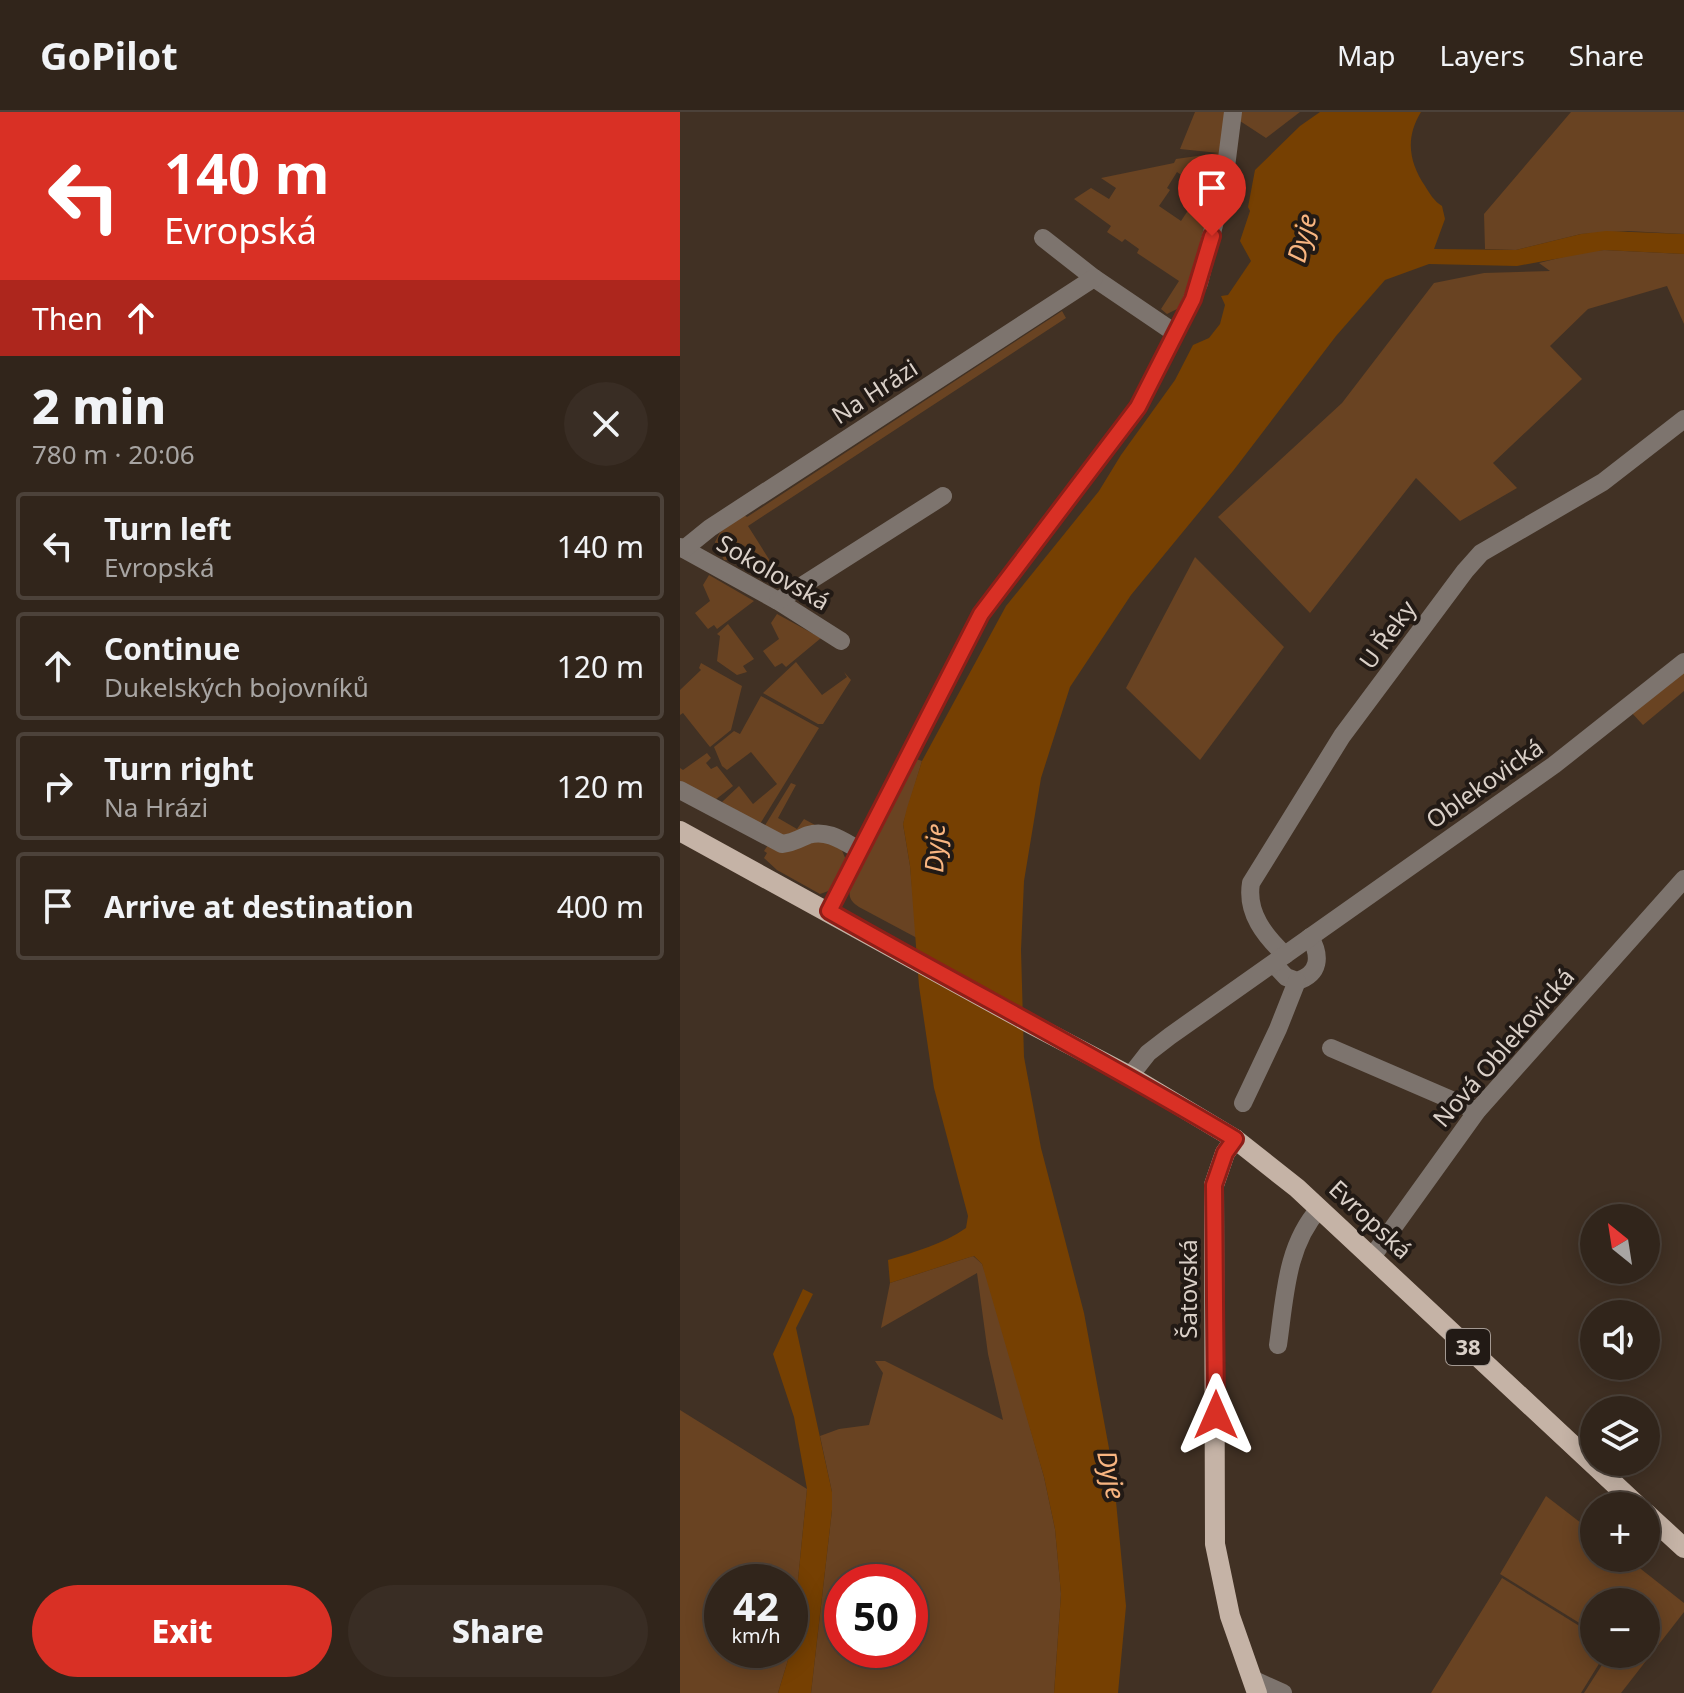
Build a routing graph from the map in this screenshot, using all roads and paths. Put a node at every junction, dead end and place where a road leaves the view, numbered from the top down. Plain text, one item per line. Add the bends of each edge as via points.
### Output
1 (1233, 112) edge
2 (1043, 238) dead end
3 (1094, 278) junction
4 (1175, 333) junction
5 (1684, 419) edge
6 (943, 496) dead end
7 (682, 548) edge
8 (778, 601) junction
9 (841, 641) dead end
10 (1684, 662) edge
11 (680, 790) edge
12 (680, 831) edge
13 (859, 850) junction
14 (1684, 879) edge
15 (829, 911) junction
16 (1310, 937) junction
17 (1280, 960) junction
18 (1297, 981) junction
19 (1331, 1048) dead end
20 (1130, 1076) junction
21 (1243, 1103) dead end
22 (1477, 1111) junction
23 (1235, 1139) junction
24 (1319, 1209) junction
25 (1372, 1257) junction
26 (1278, 1345) dead end
27 (1623, 1492) edge
28 (1660, 1526) edge
29 (1684, 1548) edge
30 (1254, 1686) edge
31 (1283, 1693) edge

1 - 4 street via 1226,174 1199,283
2 - 3 street
3 - 4 street
3 - 7 street, Na Hrázi
4 - 13 street via 1138,407 981,614
5 - 17 street, U Řeky via 1603,482 1481,553 1465,571 1342,736 1251,883 1259,925
6 - 8 street
7 - 8 street, Sokolovská
8 - 9 street, Sokolovská
10 - 16 street, Oblekovická via 1554,765
11 - 13 street via 782,844 819,833
12 - 15 main road, 38
13 - 15 street
14 - 22 street, Nová Oblekovická
15 - 20 main road, Evropská / 38
16 - 17 street, Oblekovická
16 - 18 street via 1319,961 1314,972
17 - 18 street via 1286,977
17 - 20 street, Oblekovická via 1148,1053
18 - 21 street
19 - 22 street
20 - 23 main road, Evropská / 38
22 - 25 street, Nová Oblekovická
23 - 24 main road, Evropská / 38
23 - 30 main road, Šatovská via 1214,1185 1215,1544 1230,1616
24 - 25 main road, Evropská / 38
24 - 26 street via 1293,1249
25 - 27 main road, Evropská / 38
28 - 29 main road
30 - 31 street, Šatovská

